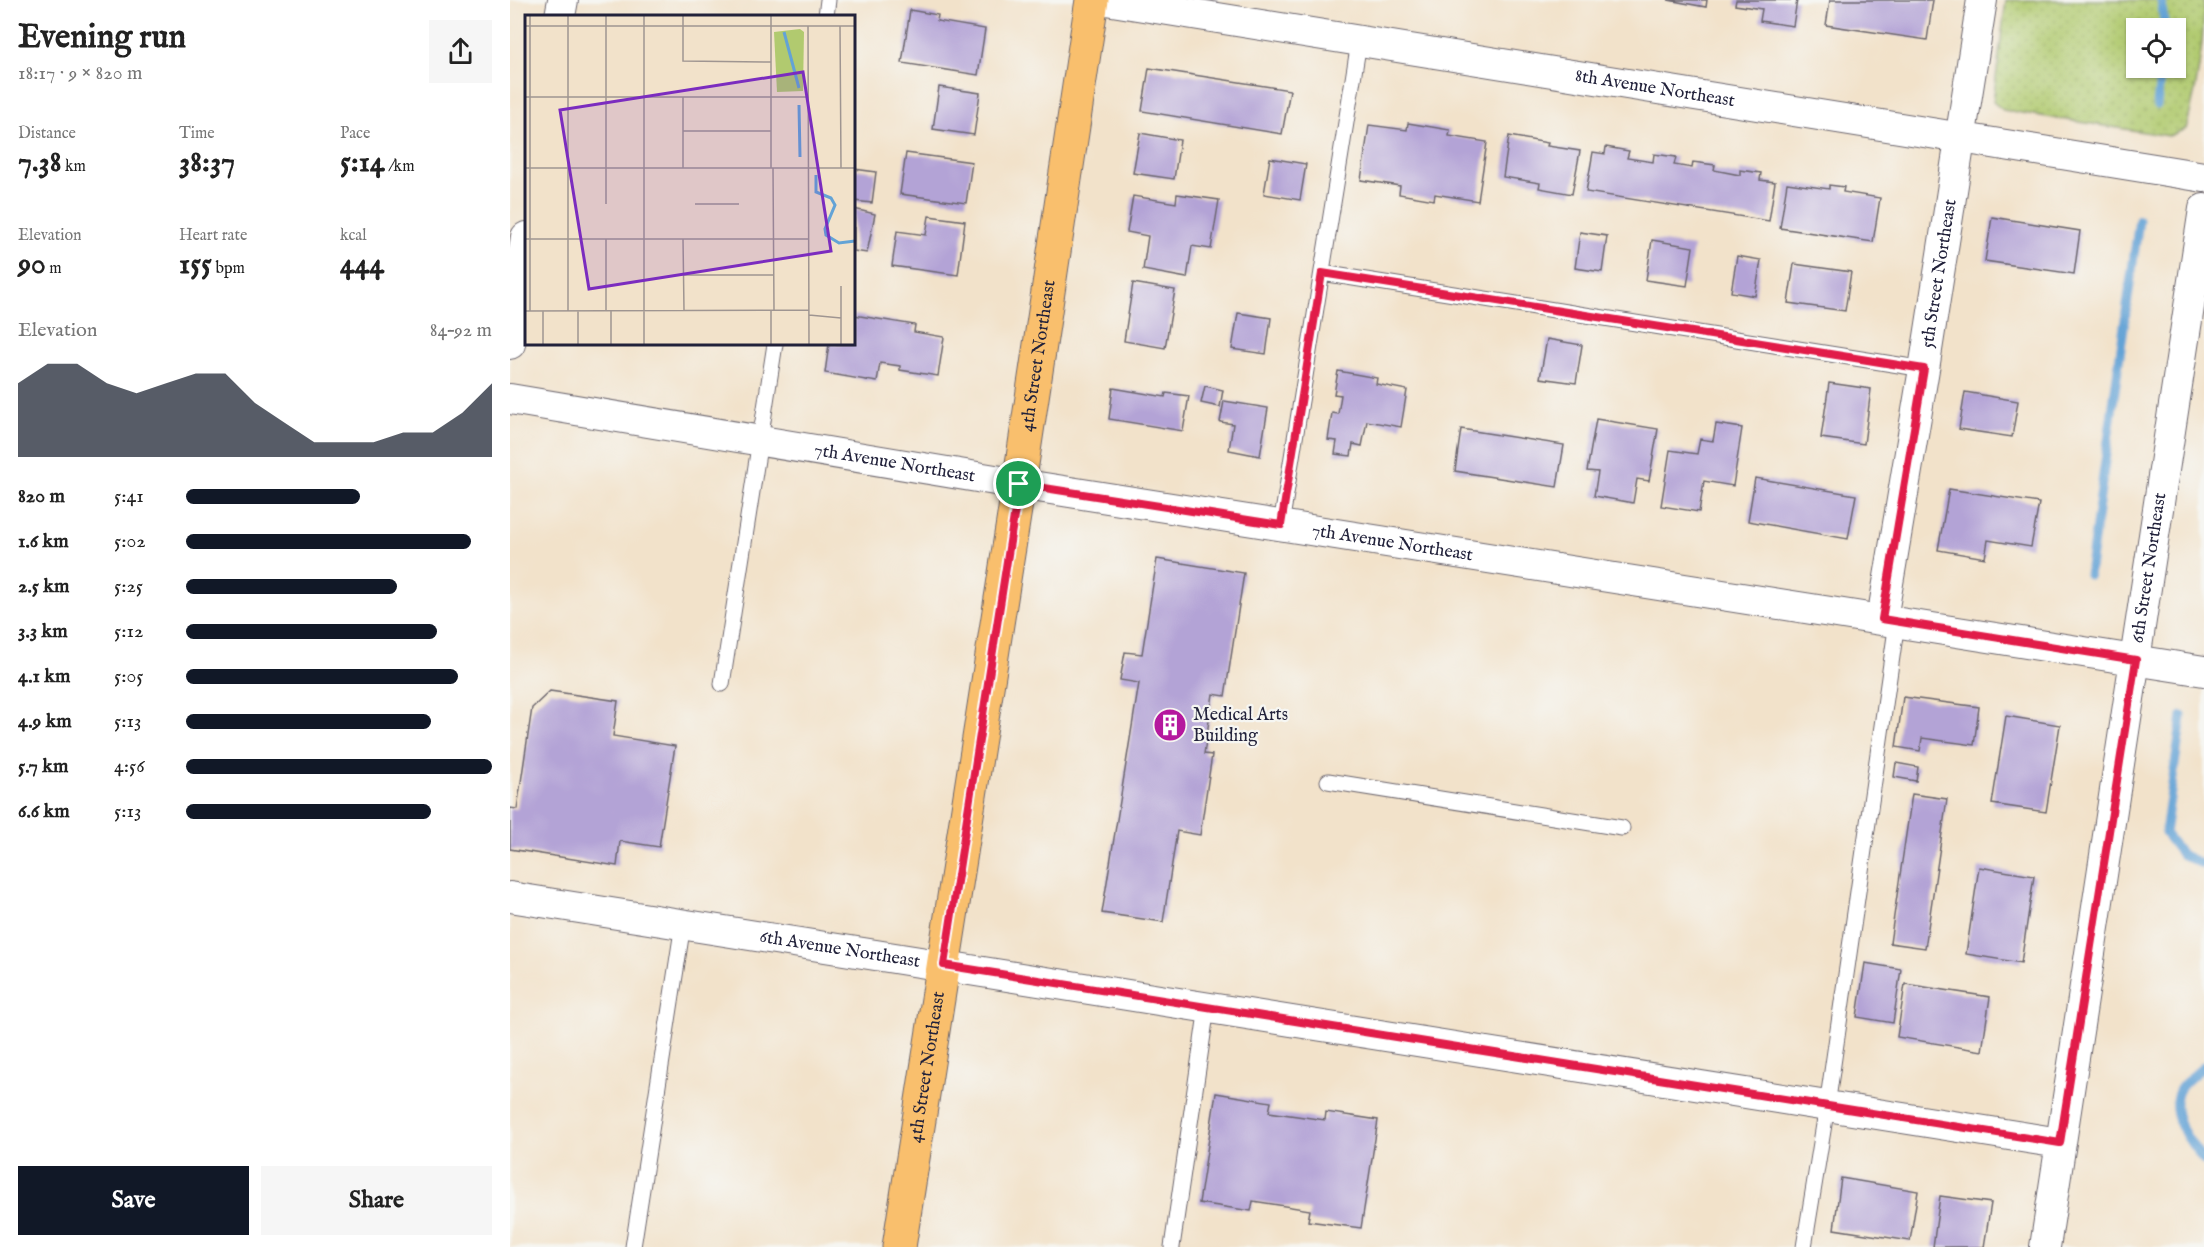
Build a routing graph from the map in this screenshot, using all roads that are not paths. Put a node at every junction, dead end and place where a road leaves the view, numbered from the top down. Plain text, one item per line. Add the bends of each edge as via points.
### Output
1 (563, 0) edge
2 (828, 0) edge
3 (1092, 0) edge
4 (1106, 0) edge
5 (1982, 0) edge
6 (560, 15) edge
7 (826, 15) edge
8 (1359, 42) junction
9 (1959, 139) junction
10 (2204, 177) edge
11 (2204, 209) edge
12 (525, 244) edge
13 (1322, 273) junction
14 (510, 345) edge
15 (775, 345) edge
16 (1924, 369) junction
17 (510, 399) edge
18 (760, 441) junction
19 (1019, 484) junction
20 (1281, 525) junction
21 (1889, 620) junction
22 (2136, 660) junction
23 (2204, 671) edge
24 (722, 684) dead end
25 (1328, 781) dead end
26 (1622, 828) dead end
27 (510, 897) edge
28 (683, 924) junction
29 (944, 965) junction
30 (1207, 1007) junction
31 (1827, 1106) junction
32 (2060, 1143) junction
33 (633, 1247) edge
34 (899, 1247) edge
35 (1172, 1247) edge
36 (1804, 1247) edge
37 (2045, 1247) edge

1 - 6 street
2 - 7 lane
3 - 19 main road, 4th Street Northeast
4 - 8 street, 8th Avenue Northeast
5 - 9 street, 5th Street Northeast
8 - 9 street, 8th Avenue Northeast
8 - 13 lane
9 - 10 street, 8th Avenue Northeast
9 - 16 street, 5th Street Northeast
11 - 22 street, 6th Street Northeast
12 - 14 street
13 - 16 lane
13 - 20 lane
15 - 18 lane
16 - 21 street, 5th Street Northeast
17 - 18 street, 7th Avenue Northeast
18 - 19 street, 7th Avenue Northeast
18 - 24 lane
19 - 20 street, 7th Avenue Northeast
19 - 29 main road, 4th Street Northeast
20 - 21 street, 7th Avenue Northeast
21 - 22 street, 7th Avenue Northeast
21 - 31 lane
22 - 23 street, 7th Avenue Northeast
22 - 32 street, 6th Street Northeast
25 - 26 lane
27 - 28 street, 6th Avenue Northeast
28 - 29 street, 6th Avenue Northeast
28 - 33 lane
29 - 30 street, 6th Avenue Northeast
29 - 34 main road, 4th Street Northeast
30 - 31 street, 6th Avenue Northeast
30 - 35 lane
31 - 32 street, 6th Avenue Northeast
31 - 36 lane
32 - 37 street, 6th Street Northeast

